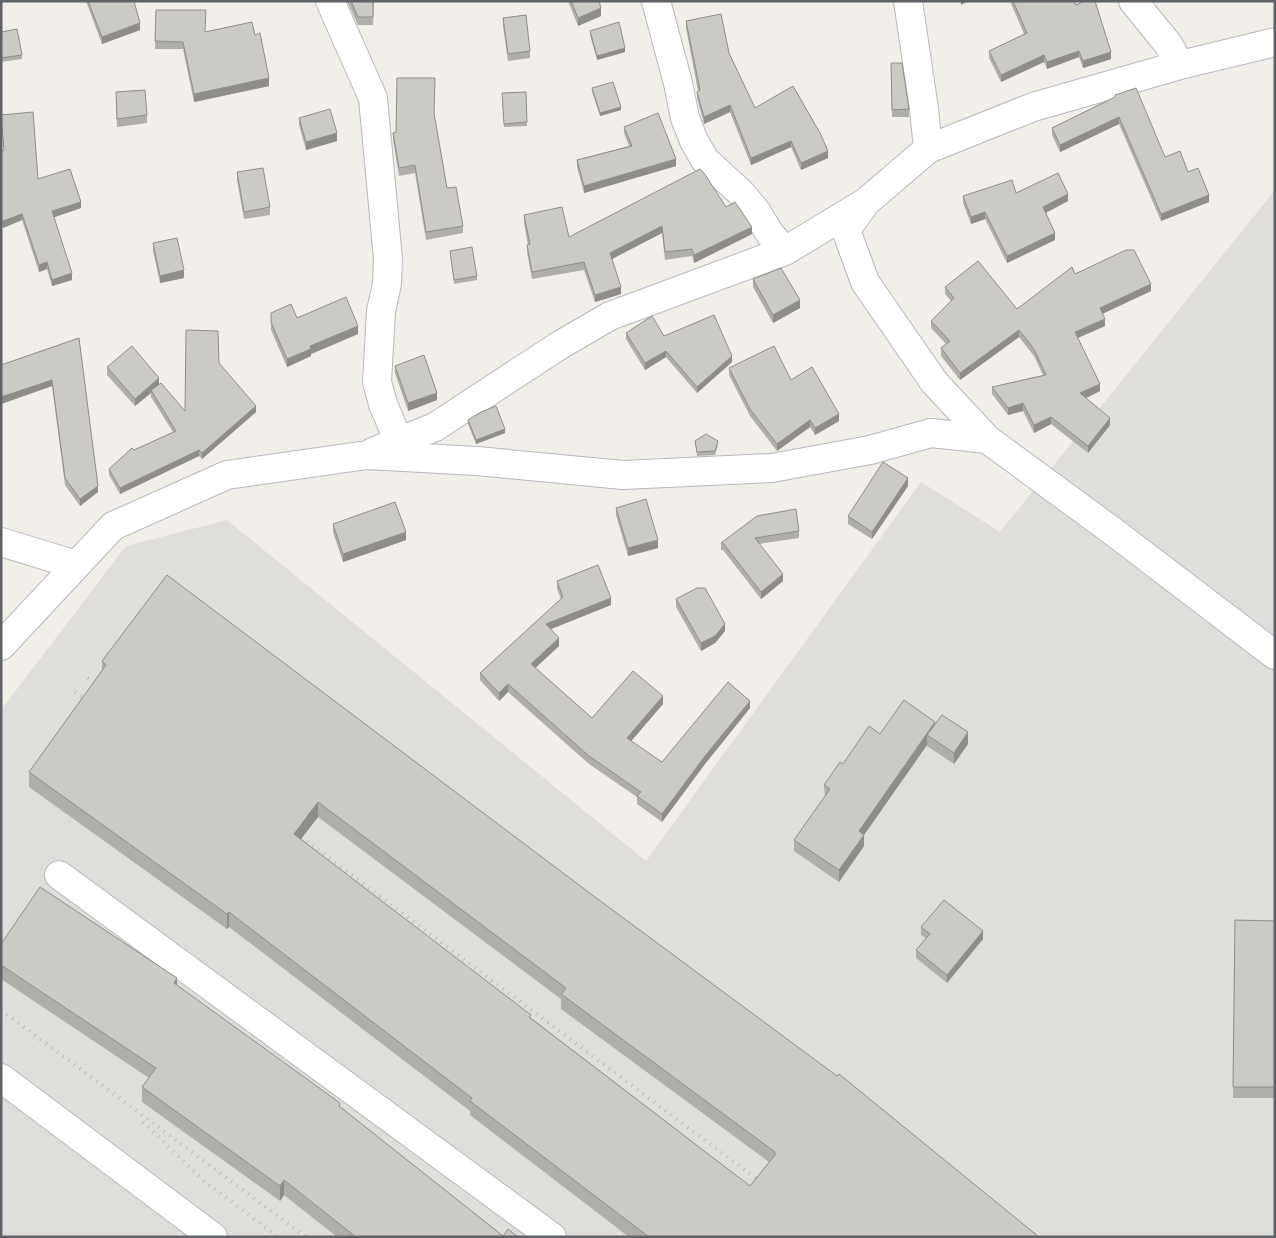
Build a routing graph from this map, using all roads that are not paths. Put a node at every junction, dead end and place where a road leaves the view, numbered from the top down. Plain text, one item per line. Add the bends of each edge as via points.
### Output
1 (330, 1) edge
2 (656, 1) edge
3 (908, 1) edge
4 (1133, 1) edge
5 (1275, 42) edge
6 (1180, 65) junction
7 (928, 149) junction
8 (866, 202) junction
9 (785, 251) junction
10 (987, 439) junction
11 (399, 442) junction
12 (367, 455) junction
13 (1, 542) edge
14 (76, 565) junction
15 (1, 646) edge
16 (1275, 655) edge
17 (59, 876) dead end
18 (1, 1078) edge
19 (213, 1237) edge
20 (552, 1237) edge

1 - 11 street via 373,98 388,259 377,382
2 - 9 street via 685,118 694,141 705,160 741,193
3 - 7 street
4 - 6 street via 1168,44
5 - 6 street
6 - 7 street via 1033,107
7 - 8 street
8 - 9 street
8 - 10 street via 846,230 866,282 934,382
9 - 11 street via 610,316 435,427
10 - 12 street via 931,433 870,450 772,468 623,475
10 - 16 street
11 - 12 street
12 - 14 street via 226,475 113,526
13 - 14 street
14 - 15 street
17 - 20 street
18 - 19 street

